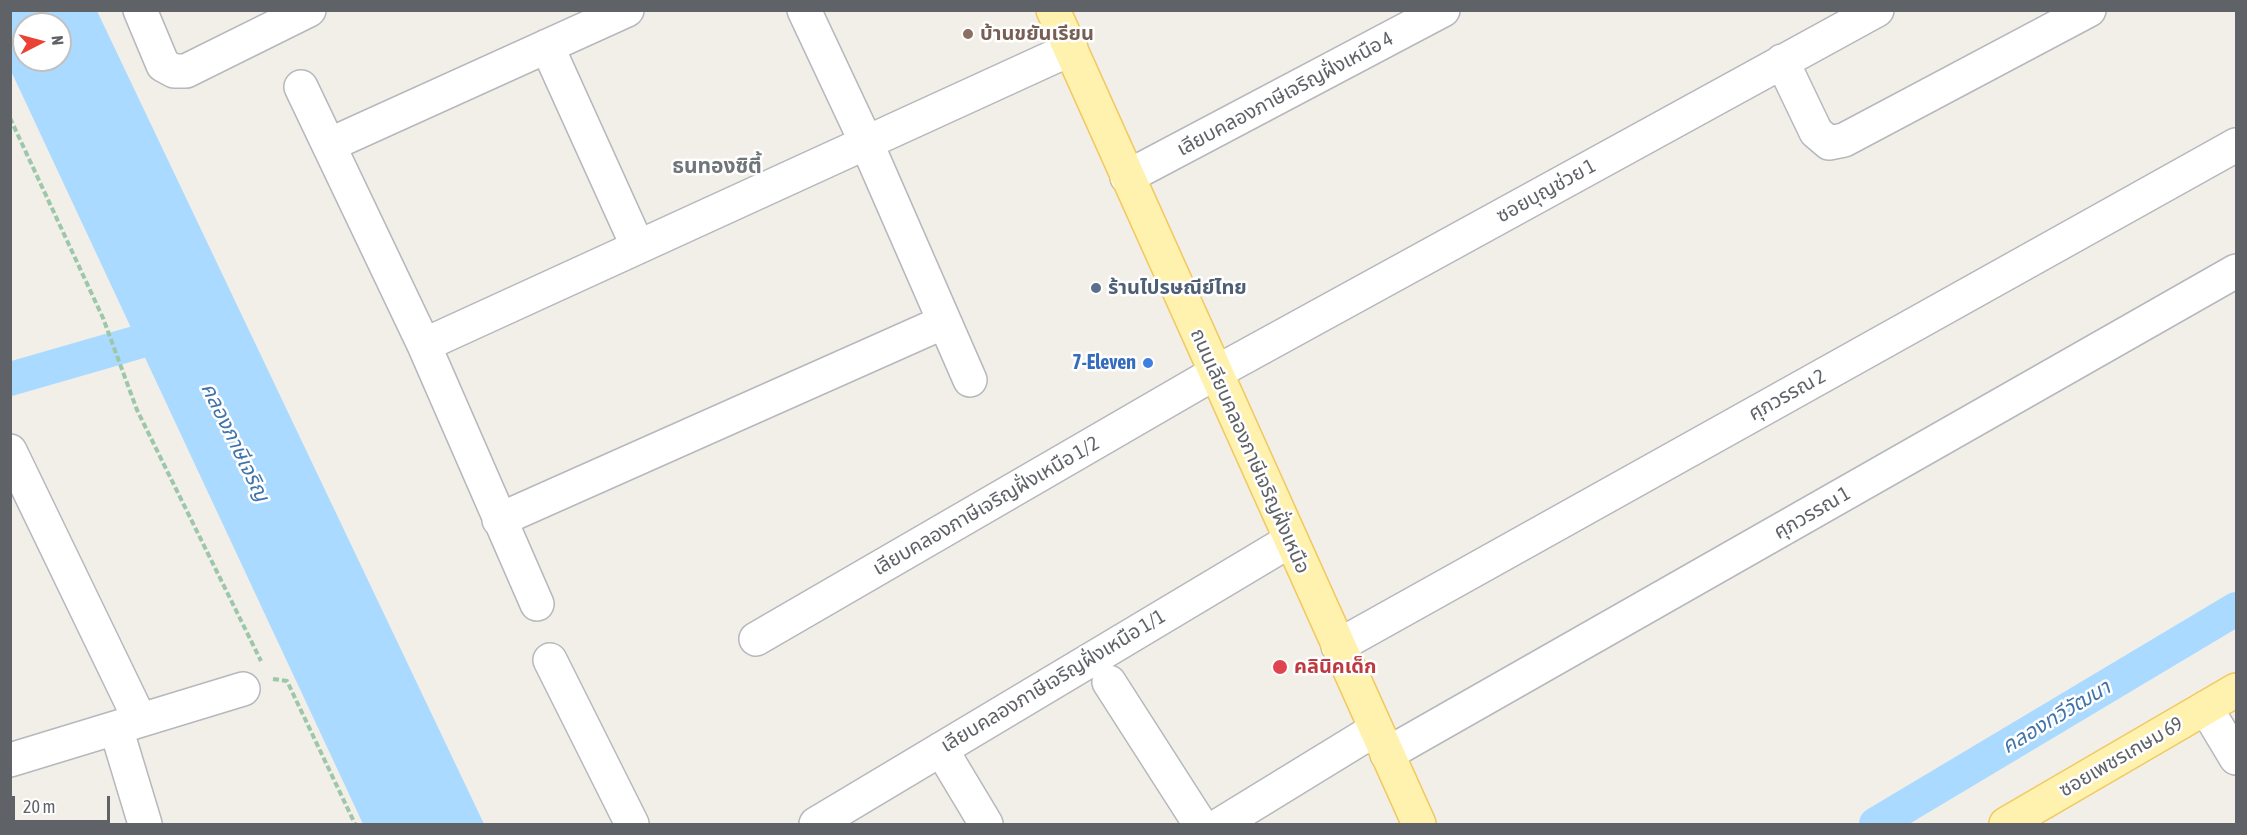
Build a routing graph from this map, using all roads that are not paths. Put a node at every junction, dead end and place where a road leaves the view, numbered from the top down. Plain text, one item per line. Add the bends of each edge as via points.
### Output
1 (140, 10) edge
2 (309, 10) edge
3 (627, 10) edge
4 (804, 10) edge
5 (1053, 10) edge
6 (1443, 10) edge
7 (1877, 10) edge
8 (2089, 10) edge
9 (547, 46) junction
10 (1071, 49) junction
11 (1782, 61) junction
12 (301, 87) dead end
13 (866, 142) junction
14 (329, 145) junction
15 (2236, 145) edge
16 (1127, 177) junction
17 (638, 247) junction
18 (2236, 271) edge
19 (944, 322) junction
20 (424, 345) junction
21 (1215, 373) junction
22 (970, 380) dead end
23 (10, 451) edge
24 (499, 520) junction
25 (1291, 540) junction
26 (537, 604) dead end
27 (756, 639) dead end
28 (1338, 646) junction
29 (550, 660) dead end
30 (260, 679) road end
31 (1109, 682) dead end
32 (2236, 690) edge
33 (2206, 708) junction
34 (128, 724) junction
35 (1381, 741) junction
36 (941, 749) junction
37 (2236, 758) edge
38 (10, 760) edge
39 (145, 825) edge
40 (632, 825) edge
41 (816, 825) edge
42 (986, 825) edge
43 (1200, 825) edge
44 (1221, 825) edge
45 (1419, 825) edge
46 (2006, 825) edge

1 - 2 street via 163,65 174,71 186,70
3 - 9 street
4 - 13 street
5 - 10 main road, ถนนเลียบคลองภาษีเจริญฝั่งเหนือ
6 - 16 street, เลียบคลองภาษีเจริญฝั่งเหนือ 4
7 - 11 street, ซอยบุญช่วย 1
8 - 11 street via 1844,140 1829,143 1816,132
9 - 14 street
9 - 17 street
10 - 13 street
10 - 16 main road, ถนนเลียบคลองภาษีเจริญฝั่งเหนือ
11 - 21 street, ซอยบุญช่วย 1
12 - 14 street
13 - 17 street
13 - 19 street
14 - 20 street
15 - 28 street, ศุภวรรณ 2
16 - 21 main road, ถนนเลียบคลองภาษีเจริญฝั่งเหนือ
17 - 20 street
18 - 35 street, ศุภวรรณ 1
19 - 22 street
19 - 24 street
20 - 24 street
21 - 25 main road, ถนนเลียบคลองภาษีเจริญฝั่งเหนือ
21 - 27 street, เลียบคลองภาษีเจริญฝั่งเหนือ 1/2
23 - 34 street
24 - 26 street
25 - 28 main road, ถนนเลียบคลองภาษีเจริญฝั่งเหนือ
25 - 36 street, เลียบคลองภาษีเจริญฝั่งเหนือ 1/1
28 - 35 main road, ถนนเลียบคลองภาษีเจริญฝั่งเหนือ
29 - 40 street
30 - 34 street
31 - 43 street
32 - 33 main road, ซอยเพชรเกษม 69
33 - 37 street
33 - 46 main road, ซอยเพชรเกษม 69
34 - 38 street
34 - 39 street
35 - 44 street, ศุภวรรณ 1
35 - 45 main road, ถนนเลียบคลองภาษีเจริญฝั่งเหนือ
36 - 41 street, เลียบคลองภาษีเจริญฝั่งเหนือ 1/1
36 - 42 street

